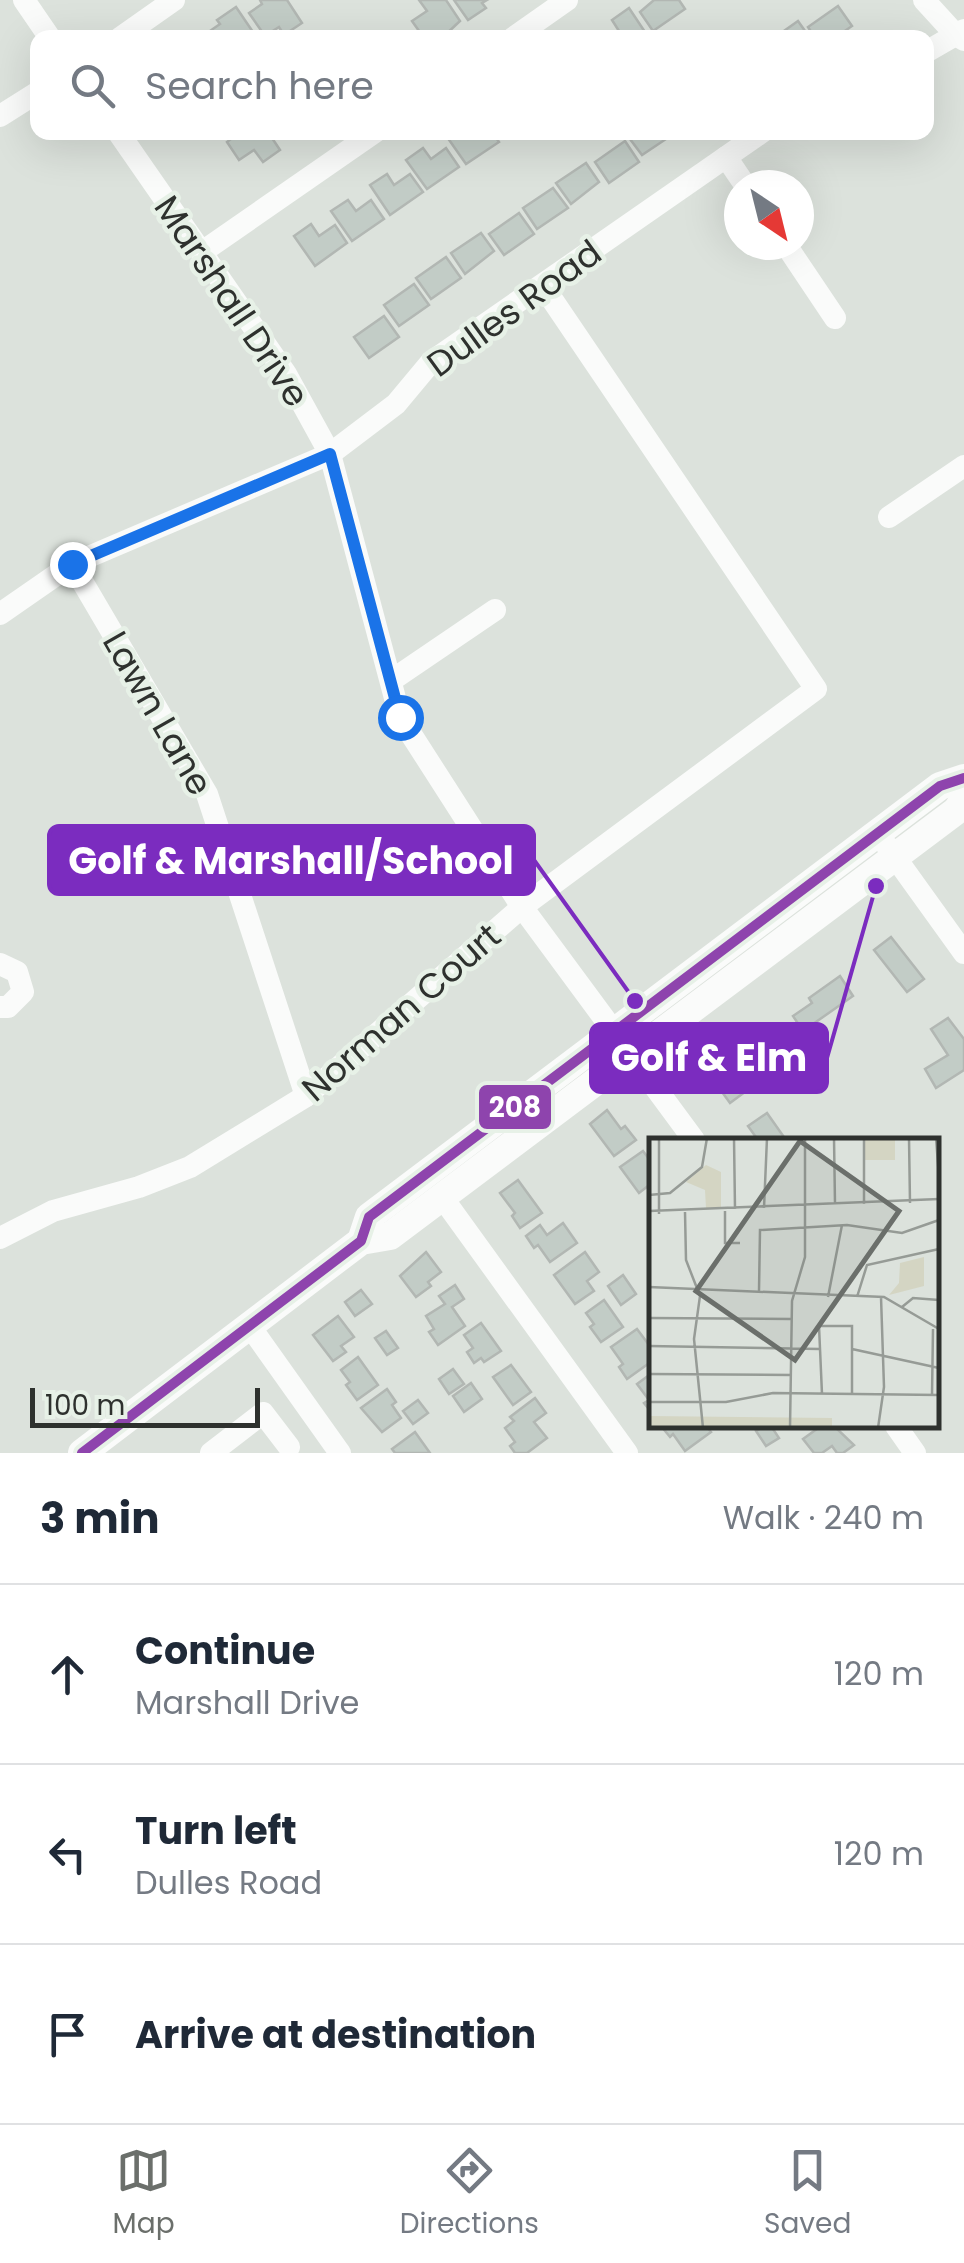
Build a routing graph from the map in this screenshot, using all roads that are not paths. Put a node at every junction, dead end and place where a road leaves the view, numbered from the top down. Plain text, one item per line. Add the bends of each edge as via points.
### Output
1 (24, 0) edge
2 (174, 0) edge
3 (567, 0) edge
4 (924, 0) edge
5 (45, 30) edge
6 (131, 30) edge
7 (524, 30) edge
8 (961, 35) edge
9 (934, 48) edge
10 (30, 97) edge
11 (0, 116) edge
12 (124, 140) edge
13 (363, 140) edge
14 (750, 140) edge
15 (726, 157) junction
16 (735, 170) edge
17 (202, 252) junction
18 (796, 260) edge
19 (542, 286) junction
20 (835, 318) dead end
21 (330, 454) junction
22 (964, 466) edge
23 (889, 517) dead end
24 (72, 564) junction
25 (494, 610) dead end
26 (0, 614) edge
27 (392, 680) junction
28 (964, 778) edge
29 (964, 800) edge
30 (878, 833) junction
31 (895, 857) junction
32 (522, 907) junction
33 (964, 953) edge
34 (0, 964) edge
35 (0, 1007) edge
36 (624, 1043) junction
37 (306, 1096) junction
38 (693, 1138) edge
39 (442, 1198) junction
40 (0, 1238) edge
41 (361, 1241) junction
42 (248, 1325) junction
43 (320, 1425) junction
44 (897, 1428) edge
45 (285, 1450) edge
46 (82, 1453) edge
47 (210, 1453) edge
48 (340, 1453) edge
49 (627, 1453) edge
50 (916, 1453) edge

1 - 5 street
2 - 6 street
3 - 7 street
4 - 8 street
8 - 9 street
10 - 11 street
12 - 17 street, Marshall Drive
13 - 17 street
14 - 15 street, Dulles Road
15 - 16 street
15 - 19 street, Dulles Road
17 - 21 street, Marshall Drive via 286,374
18 - 20 street
19 - 21 street, Dulles Road via 431,362 396,404
19 - 32 street, Norman Court via 816,689
21 - 24 street, Dulles Road
21 - 27 street, Marshall Drive
22 - 23 street
24 - 26 street, Dulles Road
24 - 37 street, Lawn Lane via 207,794
25 - 27 street
27 - 32 street, Marshall Drive via 400,717
28 - 30 main road via 940,786
29 - 31 main road
30 - 31 street
30 - 36 main road
31 - 33 street
31 - 36 main road
32 - 36 street, Marshall Drive
32 - 37 street, Norman Court
34 - 35 street via 23,982 23,992
36 - 38 street, Marshall Drive
36 - 39 main road
36 - 41 main road via 368,1217
37 - 40 street, Norman Court via 190,1167 53,1212
39 - 41 main road via 390,1236
39 - 49 street
41 - 42 main road
42 - 43 street
42 - 46 main road
43 - 45 street
43 - 48 street
44 - 50 street
45 - 47 street via 263,1414

